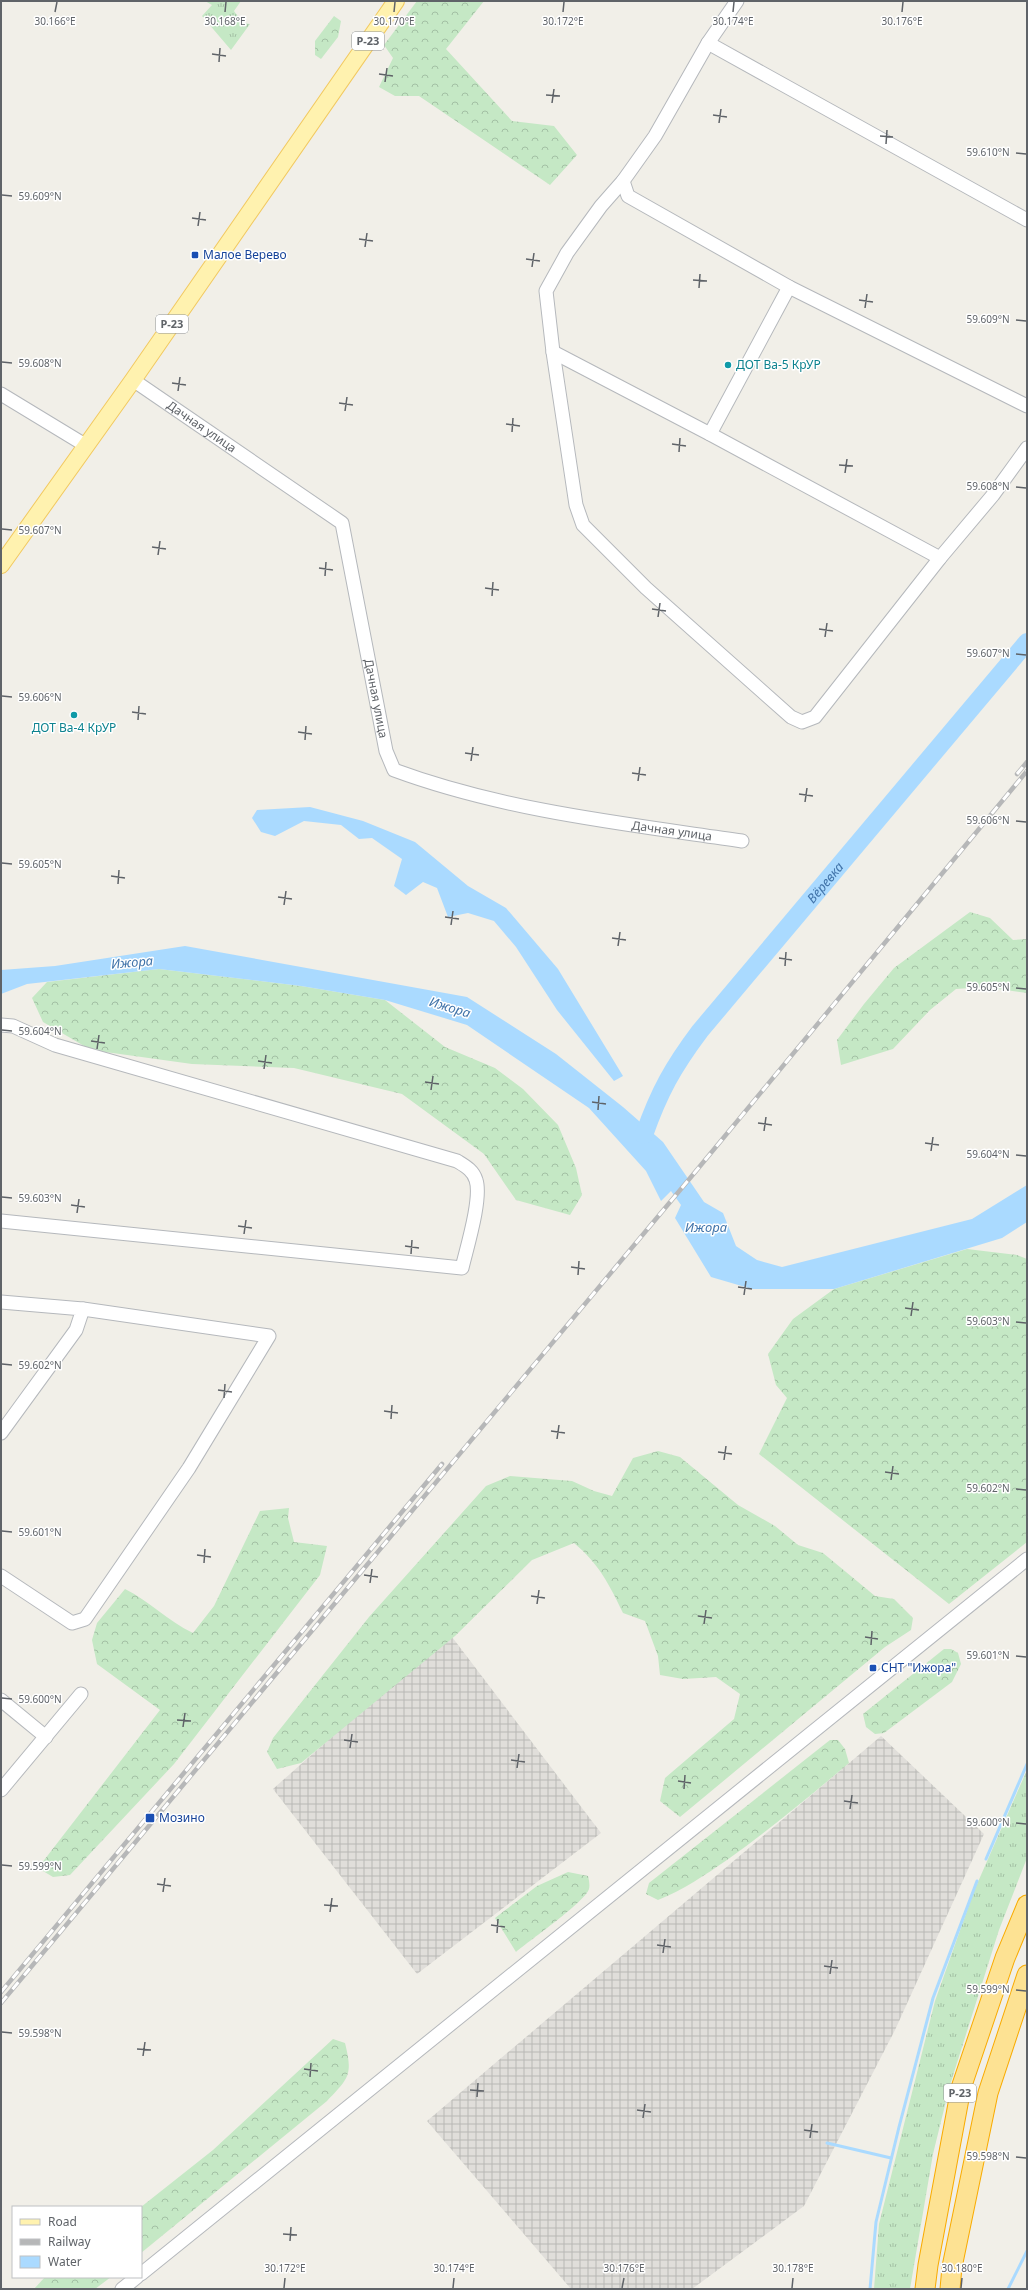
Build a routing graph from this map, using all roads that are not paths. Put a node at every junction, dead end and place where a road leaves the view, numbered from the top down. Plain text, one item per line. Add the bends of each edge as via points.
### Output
1 (396, 1) edge
2 (737, 1) edge
3 (708, 43) junction
4 (623, 181) junction
5 (1027, 220) edge
6 (789, 287) junction
7 (552, 352) junction
8 (133, 380) junction
9 (1, 394) edge
10 (1027, 406) edge
11 (710, 434) junction
12 (85, 445) junction
13 (1027, 448) edge
14 (940, 558) junction
15 (1, 565) edge
16 (742, 841) dead end
17 (1, 1025) edge
18 (1, 1221) edge
19 (1, 1302) edge
20 (83, 1309) junction
21 (1, 1433) edge
22 (1027, 1559) edge
23 (1, 1576) edge
24 (81, 1694) dead end
25 (1, 1700) edge
26 (46, 1737) junction
27 (1, 1790) edge
28 (1027, 1905) edge
29 (1027, 1975) edge
30 (142, 2273) edge
31 (136, 2278) edge
32 (122, 2289) edge
33 (925, 2289) edge
34 (950, 2289) edge

1 - 8 main road, Р-23
2 - 3 street
3 - 4 street via 655,136
3 - 5 street
4 - 6 street via 628,196
4 - 7 street via 601,206 567,253 546,291
6 - 10 street
6 - 11 street
7 - 11 street
7 - 14 street via 576,505 583,525 646,588 790,717 799,722 815,717
8 - 12 main road, Р-23
8 - 16 street, Дачная улица via 342,523 386,751 394,770 463,793 600,820
9 - 12 street
11 - 14 street
12 - 15 main road, Р-23
13 - 14 street via 993,495
17 - 18 street via 13,1026 63,1048 457,1161 470,1168 476,1179 478,1194 462,1268
19 - 20 street
20 - 21 street via 76,1330
20 - 23 street via 269,1336 189,1468 85,1619 72,1623
22 - 30 street
24 - 26 street
25 - 26 street
26 - 27 street
28 - 33 highway, Р-23 via 1005,1958 961,2088
29 - 34 highway, Р-23 via 988,2093 952,2267
31 - 32 street

